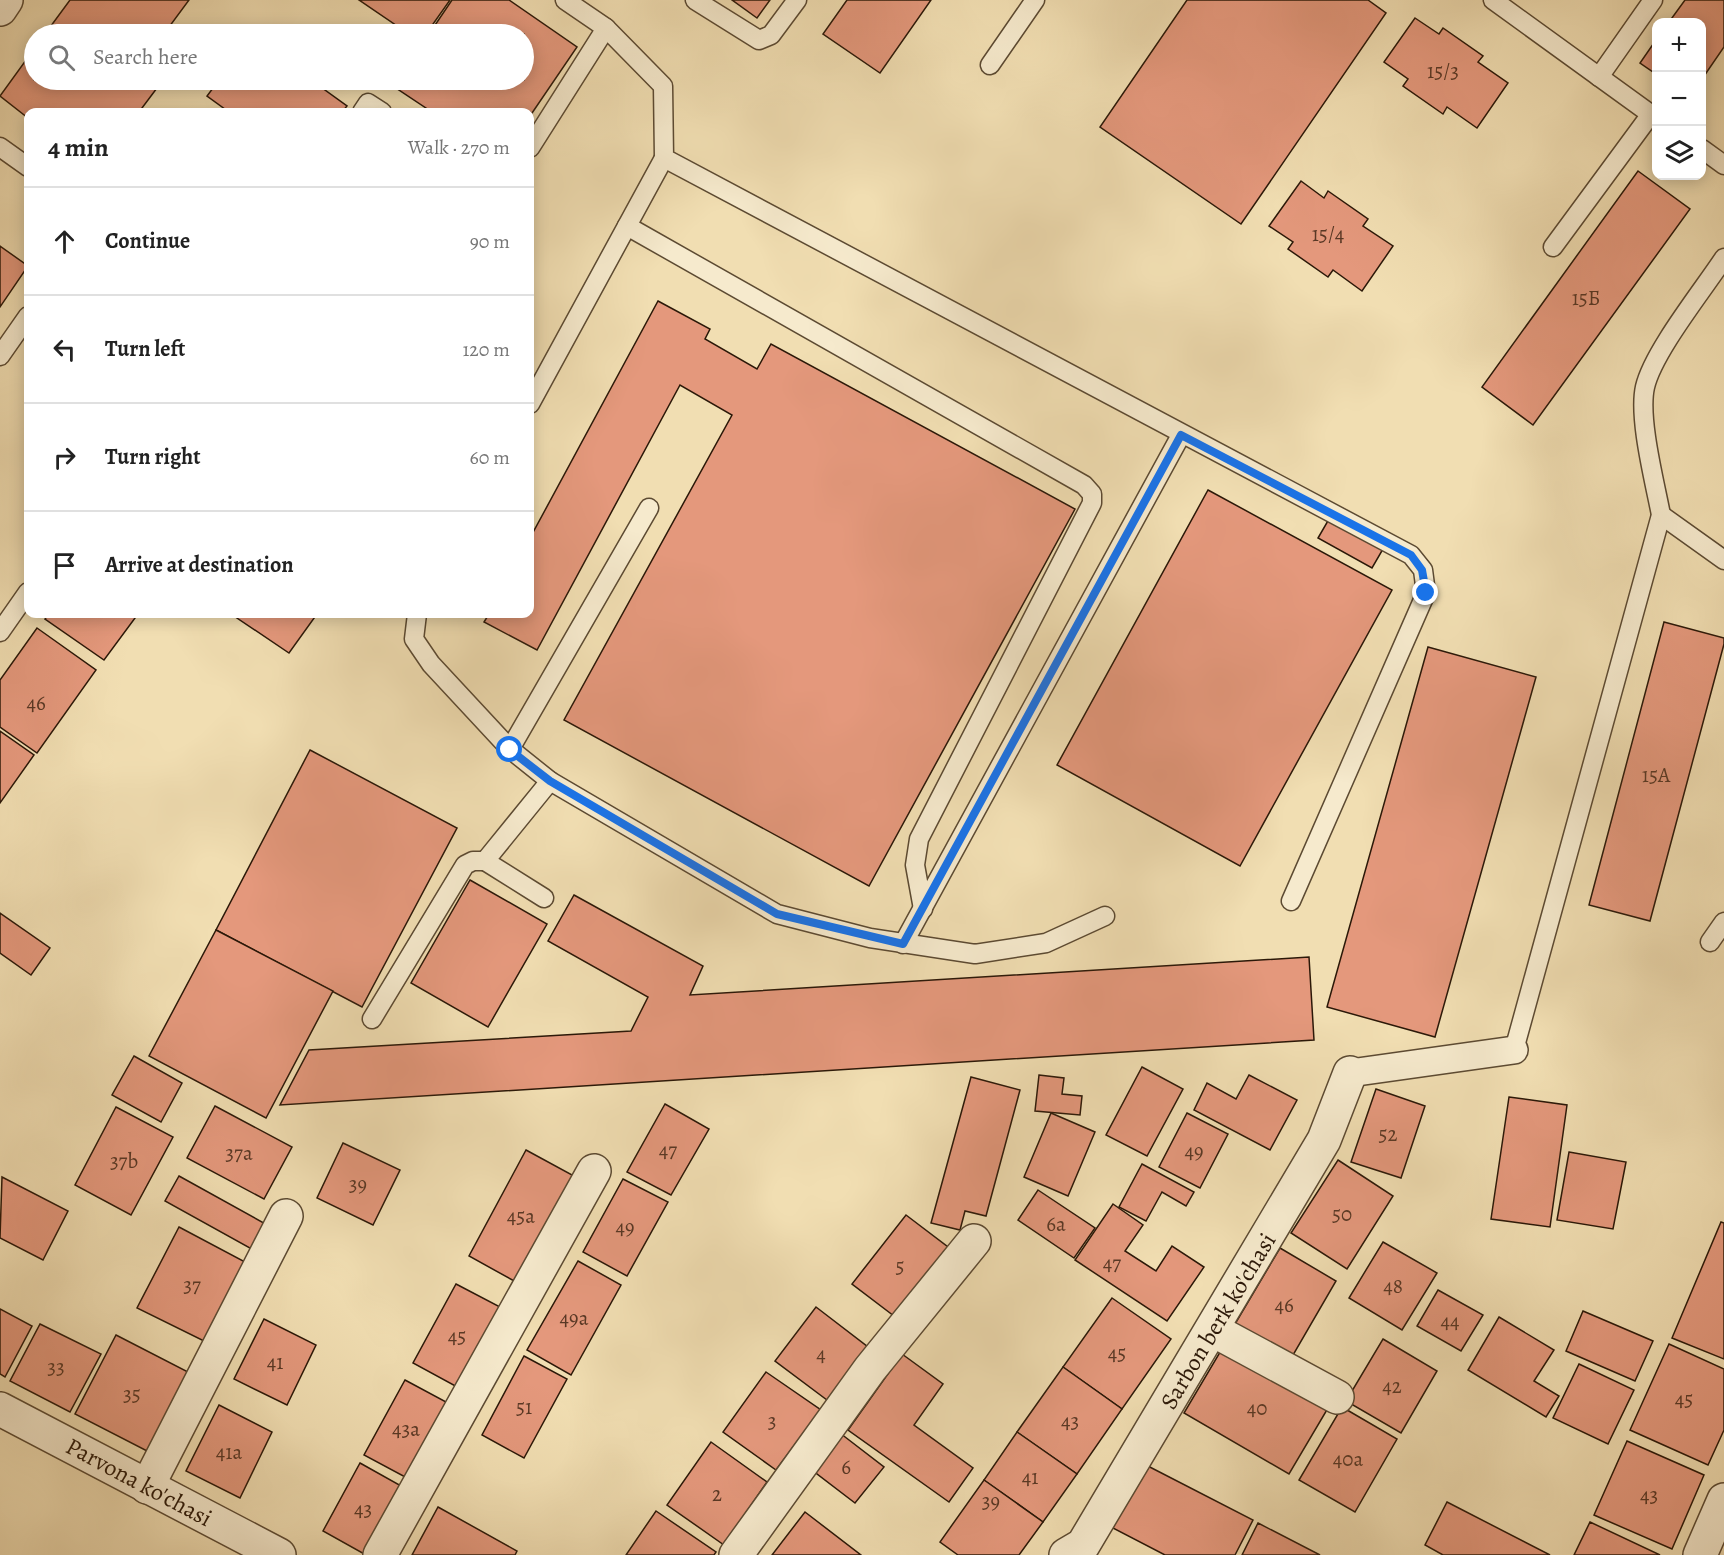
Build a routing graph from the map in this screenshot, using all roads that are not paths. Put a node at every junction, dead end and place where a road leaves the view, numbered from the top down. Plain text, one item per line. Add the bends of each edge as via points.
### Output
1 (6, 0) edge
2 (565, 0) edge
3 (695, 0) edge
4 (797, 0) edge
5 (1035, 0) edge
6 (1493, 0) edge
7 (1653, 0) edge
8 (0, 9) edge
9 (606, 28) junction
10 (990, 65) dead end
11 (1599, 77) junction
12 (1652, 115) edge
13 (1652, 119) edge
14 (534, 142) edge
15 (0, 147) edge
16 (1706, 152) edge
17 (664, 158) junction
18 (24, 163) edge
19 (1724, 165) edge
20 (627, 226) junction
21 (1553, 247) dead end
22 (1724, 258) edge
23 (24, 322) edge
24 (0, 356) edge
25 (534, 397) edge
26 (1181, 435) junction
27 (649, 508) dead end
28 (1661, 515) junction
29 (1724, 560) edge
30 (24, 598) edge
31 (417, 618) edge
32 (0, 632) edge
33 (510, 750) junction
34 (550, 781) junction
35 (485, 861) junction
36 (544, 898) dead end
37 (1291, 901) dead end
38 (923, 909) junction
39 (1105, 916) dead end
40 (1724, 922) edge
41 (1710, 942) dead end
42 (903, 944) junction
43 (372, 1019) dead end
44 (1514, 1050) joint
45 (1350, 1073) joint
46 (594, 1172) dead end
47 (286, 1216) dead end
48 (974, 1241) dead end
49 (1213, 1330) junction
50 (1337, 1397) dead end
51 (0, 1409) edge
52 (147, 1487) junction
53 (1724, 1500) edge
54 (1084, 1552) edge
55 (273, 1554) edge
56 (380, 1555) edge
57 (736, 1555) edge
58 (1700, 1555) edge

1 - 8 street
2 - 9 lane
3 - 4 lane via 759,40 771,35
5 - 10 lane
6 - 11 lane
7 - 11 lane
9 - 14 lane
9 - 17 lane via 663,86
11 - 12 lane
13 - 21 lane
15 - 18 lane
16 - 19 lane
17 - 20 lane
17 - 26 lane
20 - 25 lane
20 - 38 lane via 1084,485 1092,495 1092,503 919,839 915,866
22 - 28 lane via 1664,348 1645,388 1646,431
23 - 24 lane
26 - 37 lane via 1411,555 1422,570 1426,593
26 - 38 lane
27 - 33 lane
28 - 29 lane
28 - 44 lane
30 - 32 lane
31 - 33 lane via 414,639 431,664
33 - 34 lane
34 - 35 lane
34 - 42 lane via 777,914
35 - 36 lane
35 - 43 lane via 465,865
38 - 42 lane
39 - 42 lane via 1046,943 975,954
40 - 41 lane
44 - 45 street
45 - 49 street, Sarbon berk ko'chasi via 1324,1140
46 - 56 street
47 - 52 street
48 - 57 street via 870,1370
49 - 50 street
49 - 54 street, Sarbon berk ko'chasi
51 - 52 street, Parvona ko'chasi
52 - 55 street, Parvona ko'chasi
53 - 58 street

